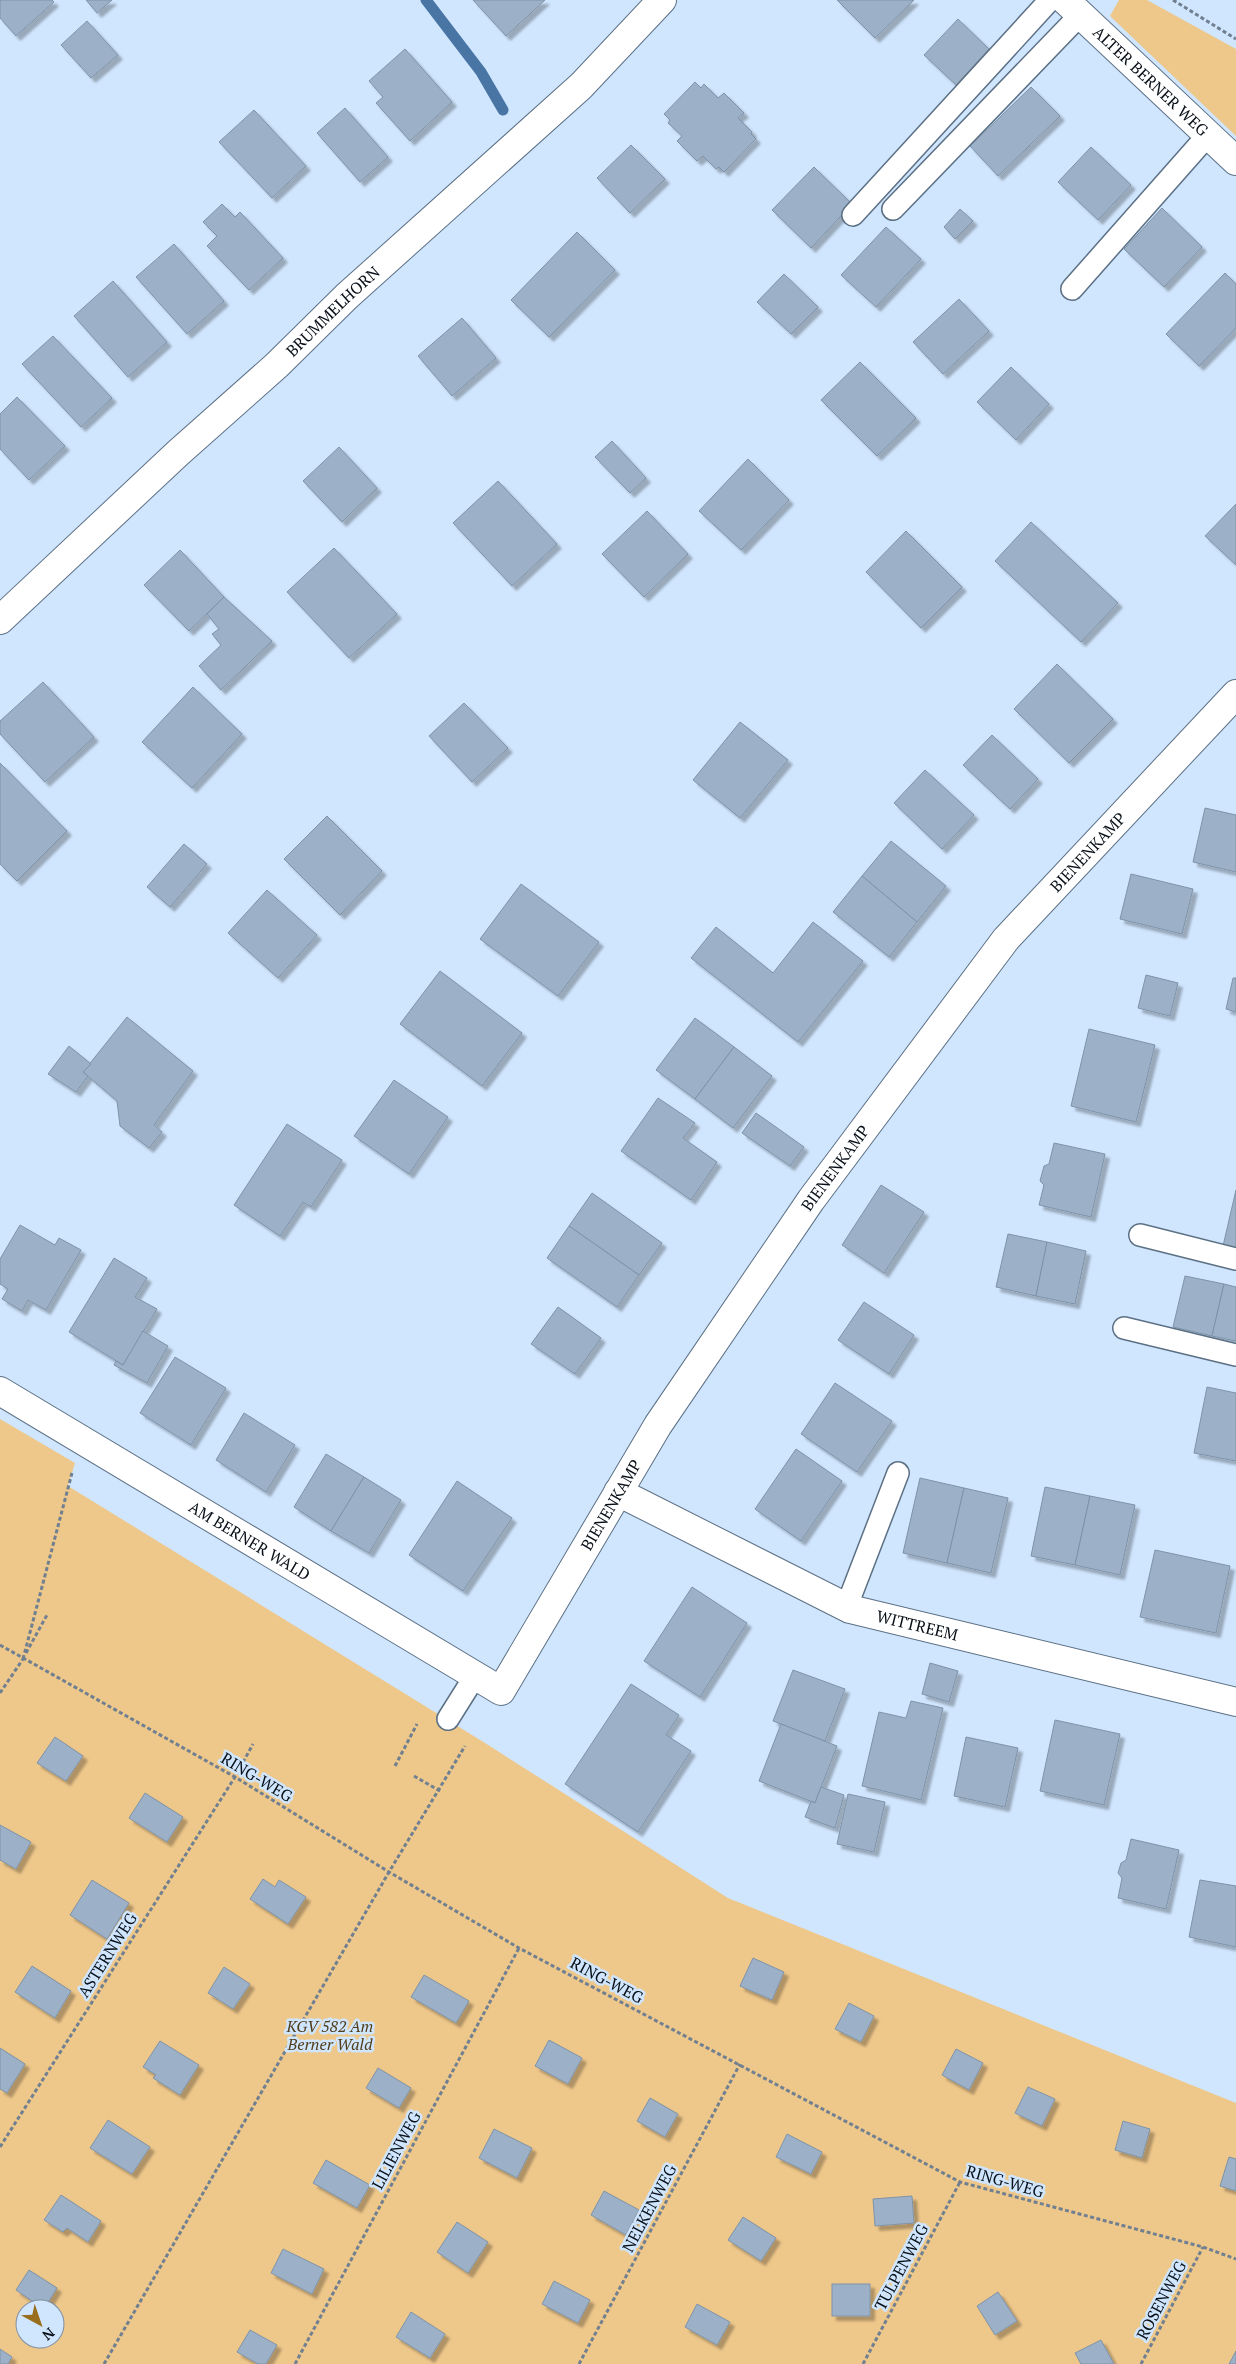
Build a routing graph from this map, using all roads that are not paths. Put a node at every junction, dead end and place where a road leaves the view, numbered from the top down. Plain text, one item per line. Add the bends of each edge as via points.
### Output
1 (662, 0) edge
2 (1050, 0) edge
3 (1073, 7) edge
4 (1208, 135) junction
5 (1236, 161) edge
6 (893, 209) dead end
7 (854, 215) dead end
8 (1072, 289) dead end
9 (0, 620) edge
10 (1236, 694) edge
11 (1140, 1235) dead end
12 (1236, 1258) edge
13 (1124, 1328) dead end
14 (1236, 1355) edge
15 (0, 1391) edge
16 (898, 1473) dead end
17 (618, 1492) junction
18 (846, 1608) junction
19 (475, 1676) junction
20 (501, 1691) joint
21 (1236, 1702) edge
22 (448, 1719) dead end

1 - 9 street, BRUMMELHORN via 581,86 355,289
2 - 7 lane
3 - 4 street, ALTER BERNER WEG
3 - 6 lane
4 - 5 street, ALTER BERNER WEG
4 - 8 lane
10 - 17 street, BIENENKAMP via 1006,940 806,1208 663,1418
11 - 12 lane
13 - 14 lane
15 - 19 street, AM BERNER WALD
16 - 18 lane
17 - 18 street, WITTREEM
17 - 20 street, BIENENKAMP
18 - 21 street, WITTREEM
19 - 20 street, AM BERNER WALD
19 - 22 lane

